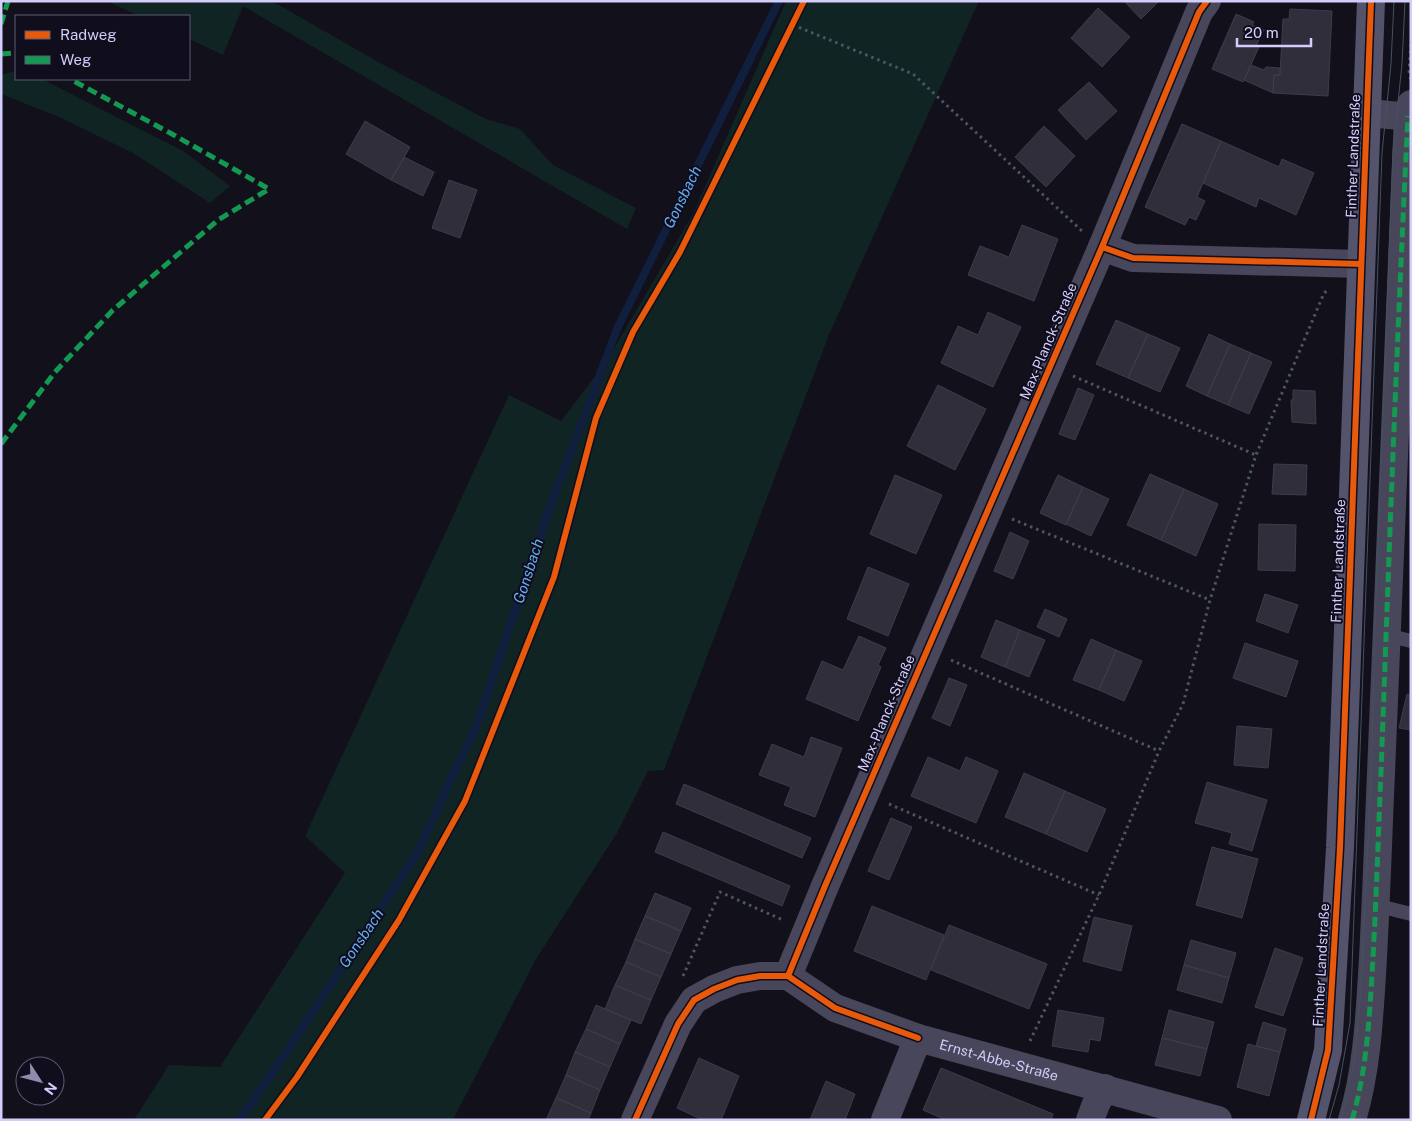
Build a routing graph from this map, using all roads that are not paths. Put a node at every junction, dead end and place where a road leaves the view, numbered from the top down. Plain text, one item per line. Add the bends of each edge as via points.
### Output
1 (1207, 1) edge
2 (1371, 1) edge
3 (1410, 112) edge
4 (1368, 114) junction
5 (1094, 240) junction
6 (1361, 264) junction
7 (1398, 638) edge
8 (1375, 905) junction
9 (1411, 914) edge
10 (788, 976) junction
11 (918, 1038) junction
12 (1105, 1088) junction
13 (635, 1120) edge
14 (885, 1120) edge
15 (1090, 1120) edge
16 (1218, 1120) edge
17 (1312, 1120) edge
18 (1352, 1120) edge

1 - 5 street, Max-Planck-Straße via 1198,12
2 - 4 main road, Finther Landstraße
3 - 4 street
3 - 7 street via 1394,417
4 - 6 main road, Finther Landstraße
5 - 6 street via 1133,258
5 - 10 street, Max-Planck-Straße via 1050,366
6 - 17 main road, Finther Landstraße via 1333,984 1328,1050
7 - 8 street
8 - 9 lane
8 - 18 street via 1368,1042
10 - 11 street, Ernst-Abbe-Straße via 836,1008
10 - 13 street via 737,980 694,1000 678,1024
11 - 12 street, Ernst-Abbe-Straße
11 - 14 street
12 - 15 street
12 - 16 street, Ernst-Abbe-Straße

